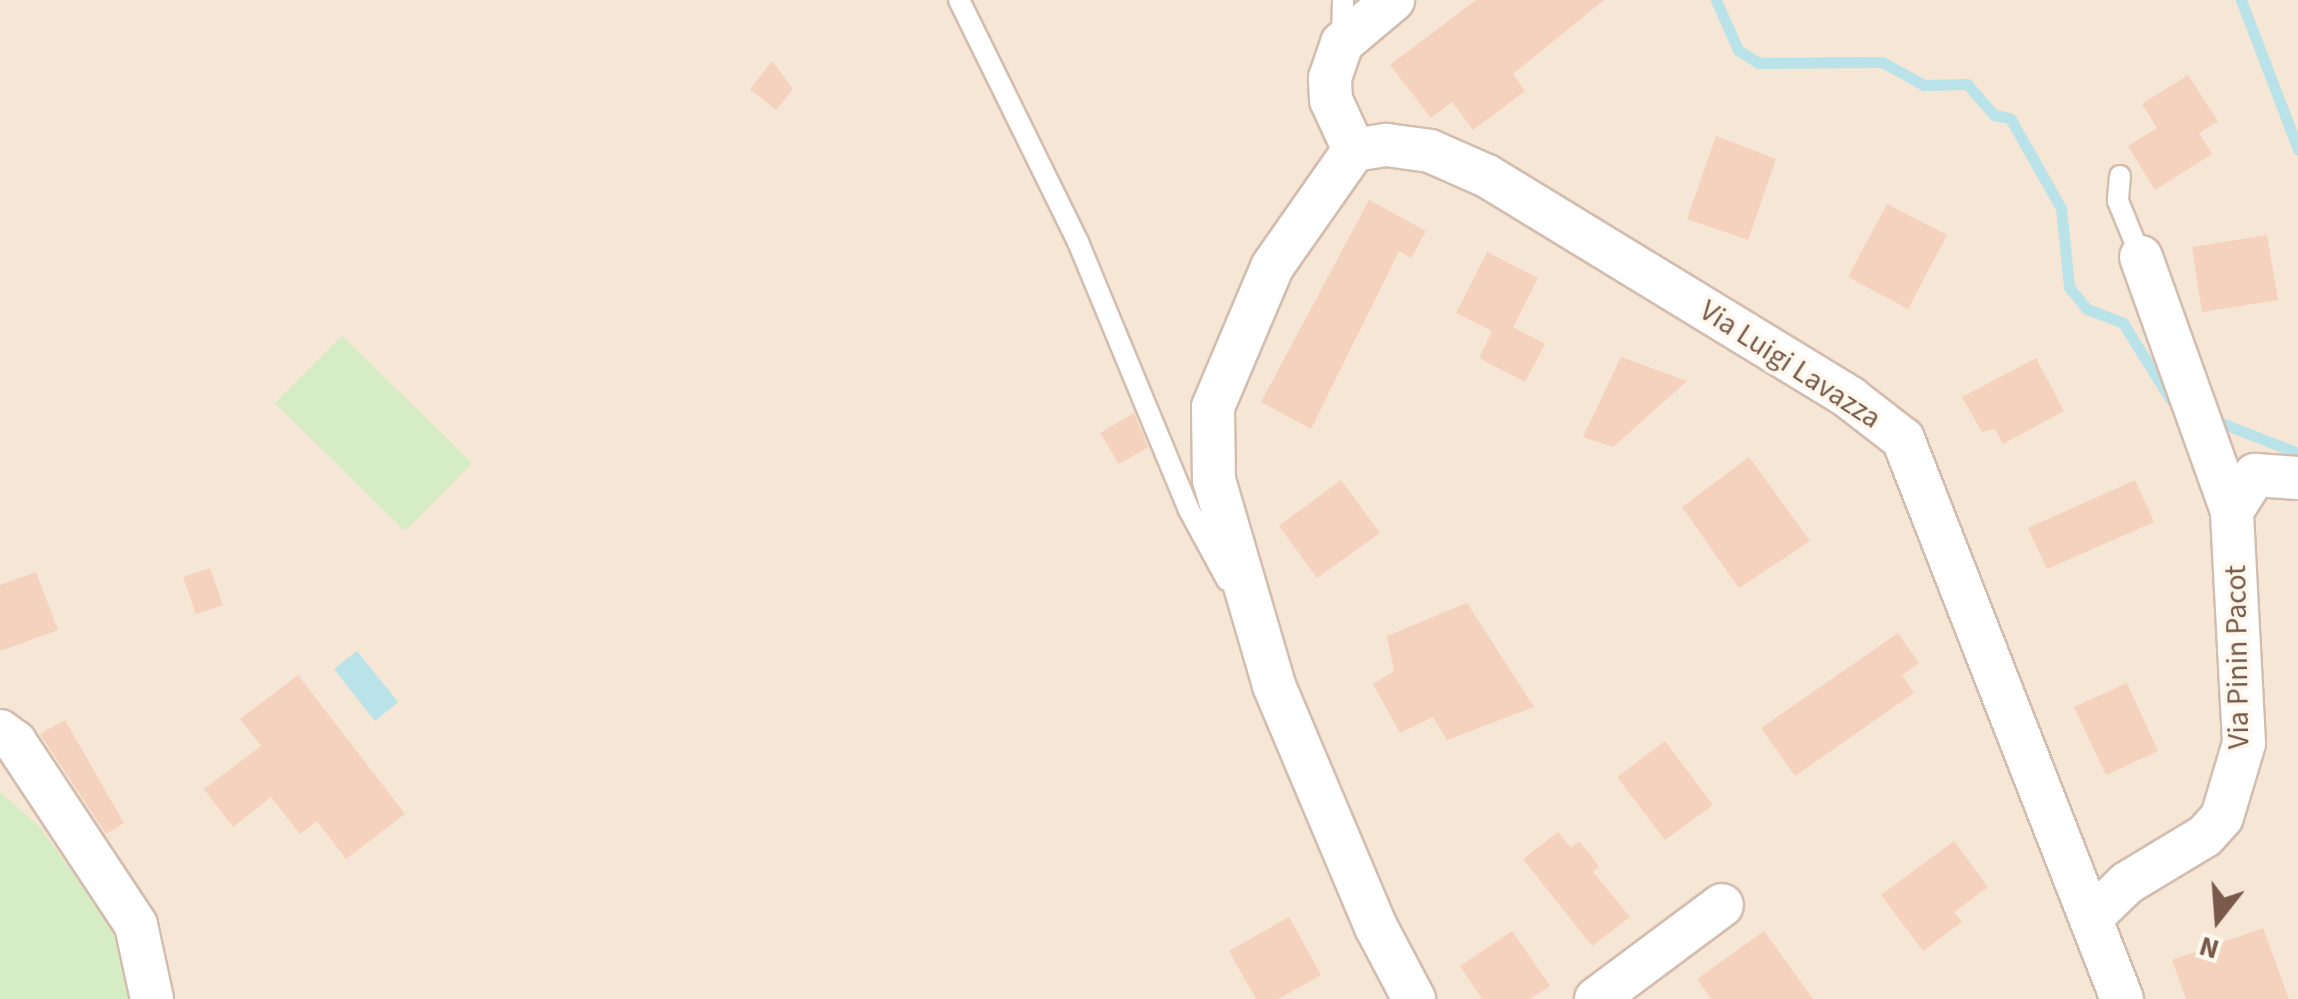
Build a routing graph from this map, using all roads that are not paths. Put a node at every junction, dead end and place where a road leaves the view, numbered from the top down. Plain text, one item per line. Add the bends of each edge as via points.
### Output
1 (959, 0) edge
2 (1343, 0) edge
3 (1393, 0) edge
4 (1342, 43) junction
5 (1354, 150) junction
6 (2120, 176) dead end
7 (2141, 257) joint
8 (2298, 478) edge
9 (2232, 511) junction
10 (1259, 640) junction
11 (0, 731) edge
12 (1722, 905) dead end
13 (2094, 915) junction
14 (1412, 998) edge
15 (152, 999) edge
16 (1596, 999) edge
17 (2122, 999) edge

1 - 10 lane via 1078,242 1189,510
2 - 4 lane
3 - 4 street
4 - 5 street via 1330,100
5 - 10 street via 1272,266 1212,407 1214,480
5 - 13 street, Via Luigi Lavazza via 1387,145 1430,151 1486,176 1850,398 1903,439
6 - 7 lane via 2118,201
7 - 9 street, Via Pinin Pacot
8 - 9 street via 2255,475
9 - 13 street, Via Pinin Pacot via 2244,743 2235,788 2205,836 2126,883
10 - 14 street
11 - 15 street via 15,742 136,925
12 - 16 street
13 - 17 street, Via Luigi Lavazza

